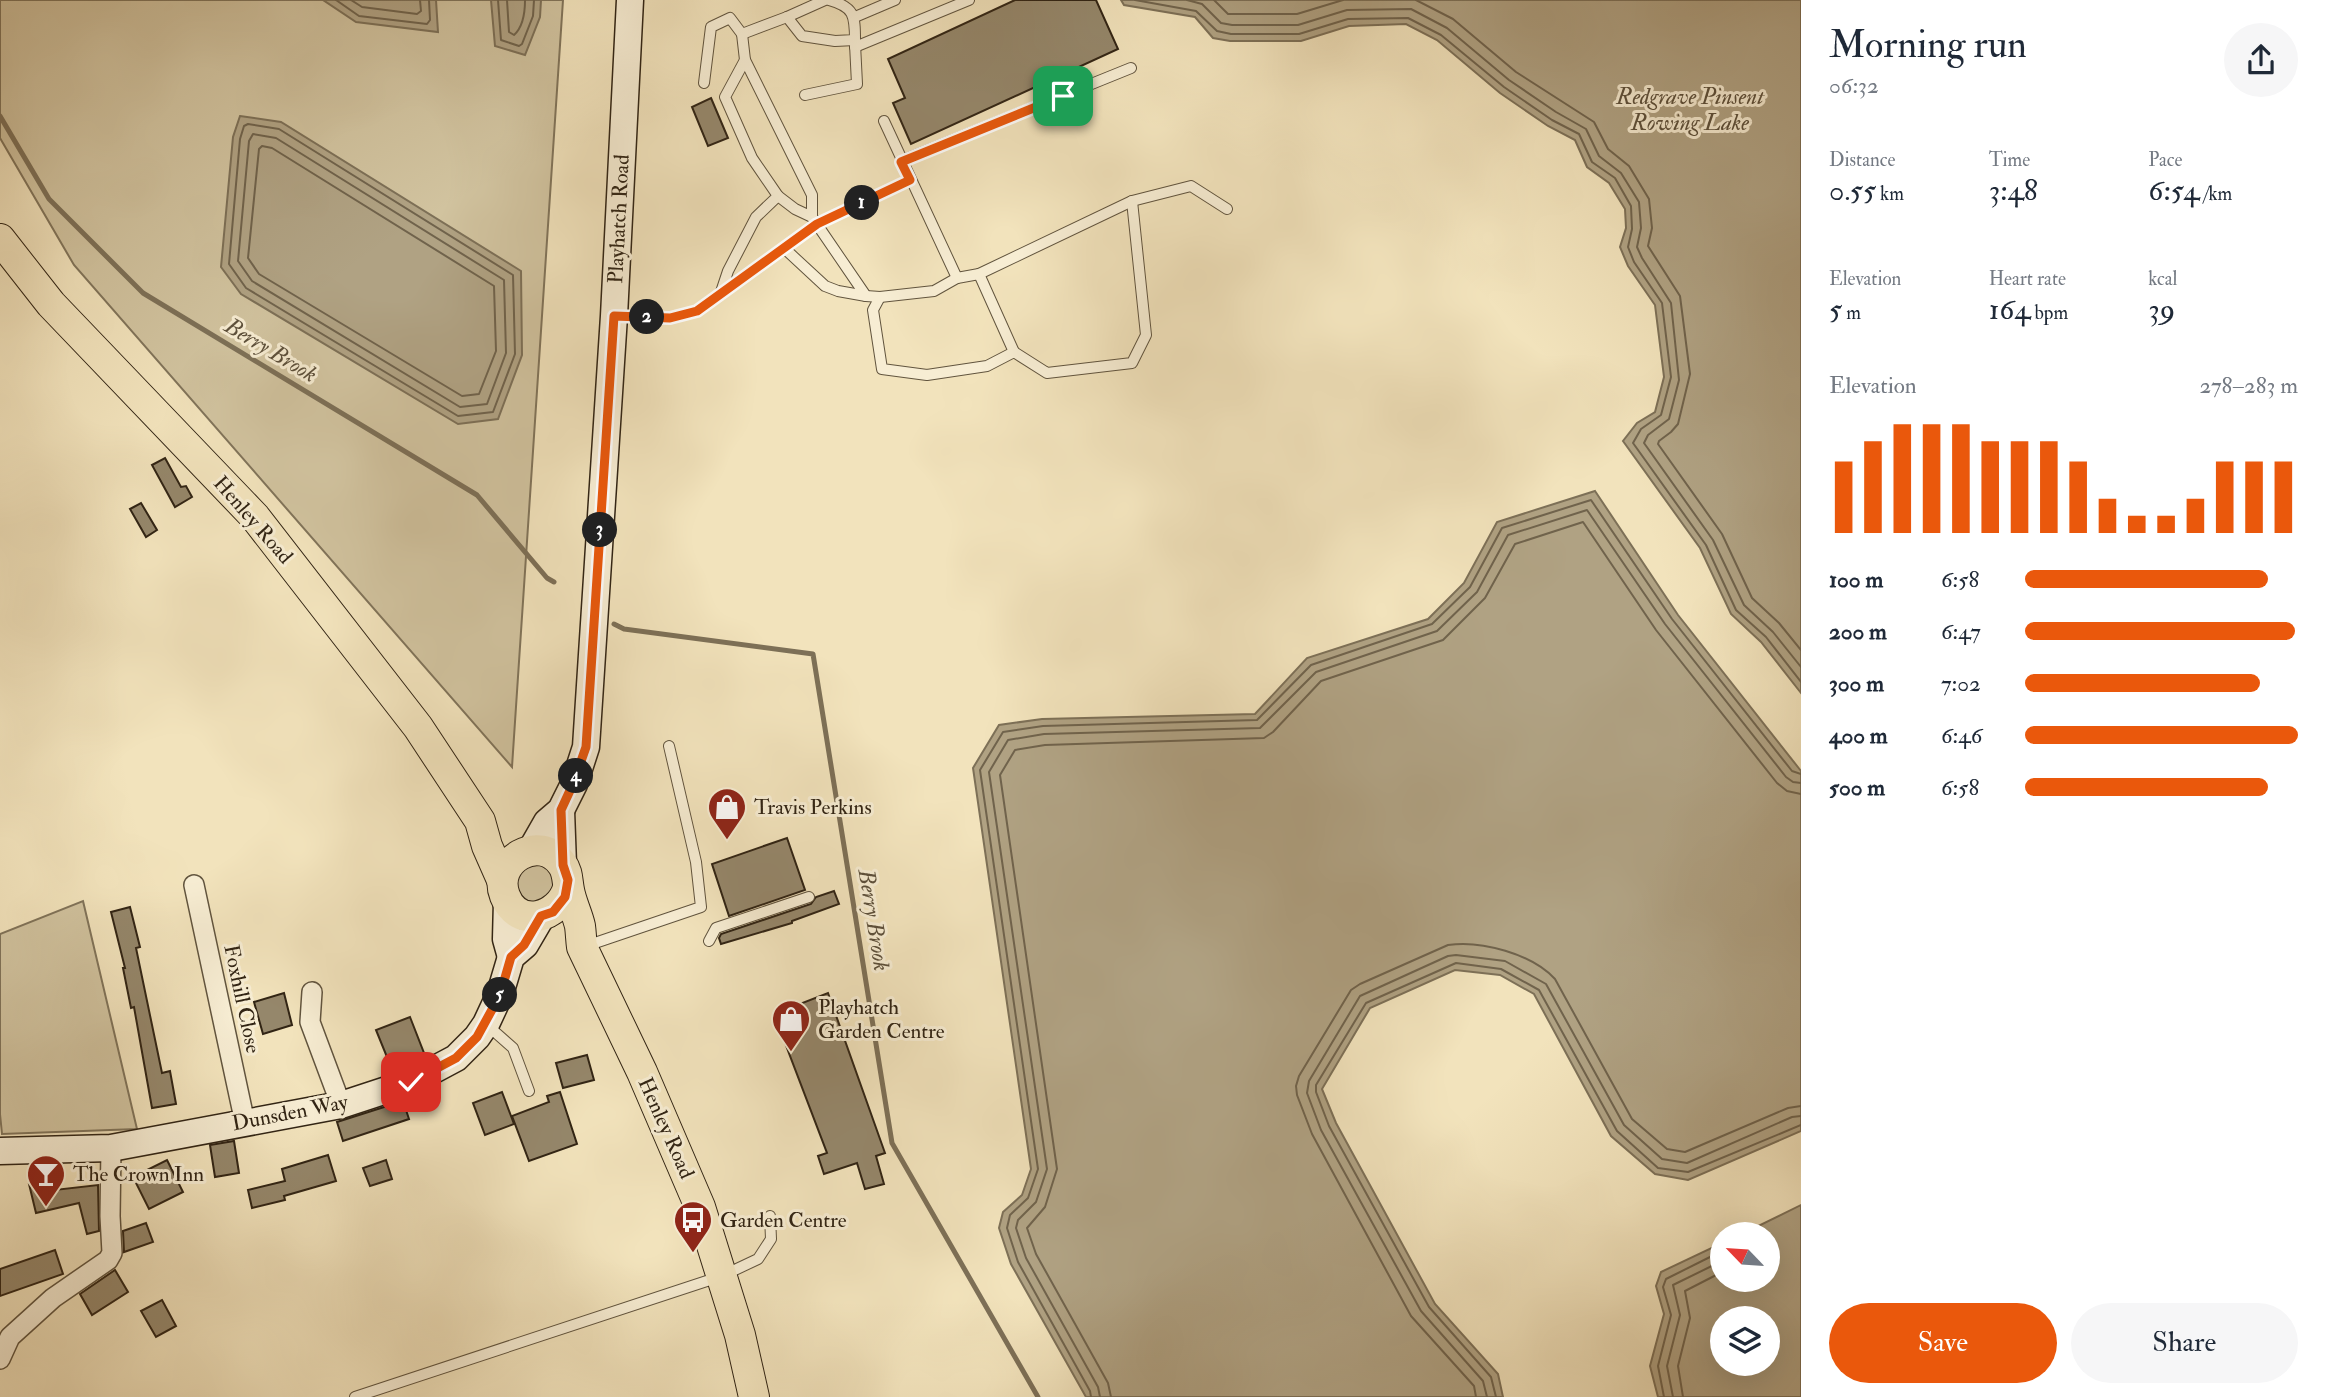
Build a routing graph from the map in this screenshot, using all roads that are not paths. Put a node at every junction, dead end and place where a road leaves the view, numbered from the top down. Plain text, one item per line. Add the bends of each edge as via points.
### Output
1 (630, 0) edge
2 (827, 0) edge
3 (895, 0) edge
4 (969, 0) edge
5 (855, 17) junction
6 (786, 18) junction
7 (742, 34) junction
8 (855, 43) junction
9 (745, 60) junction
10 (1131, 68) dead end
11 (704, 83) dead end
12 (805, 95) dead end
13 (884, 121) dead end
14 (901, 162) junction
15 (910, 180) junction
16 (778, 196) junction
17 (1132, 201) junction
18 (1227, 209) dead end
19 (815, 221) junction
20 (0, 239) edge
21 (784, 248) junction
22 (979, 274) junction
23 (957, 278) junction
24 (720, 296) junction
25 (866, 296) junction
26 (880, 297) junction
27 (614, 316) junction
28 (1014, 352) junction
29 (668, 746) dead end
30 (561, 810) junction
31 (480, 821) junction
32 (530, 850) junction
33 (566, 876) junction
34 (194, 884) dead end
35 (504, 891) junction
36 (809, 897) dead end
37 (542, 916) junction
38 (709, 941) dead end
39 (582, 947) junction
40 (511, 957) junction
41 (312, 992) dead end
42 (486, 1024) junction
43 (529, 1091) dead end
44 (341, 1105) junction
45 (245, 1123) junction
46 (111, 1148) junction
47 (0, 1151) edge
48 (770, 1216) dead end
49 (722, 1276) junction
50 (0, 1359) edge
51 (355, 1397) edge
52 (754, 1397) edge

1 - 27 main road, Playhatch Road
2 - 5 lane via 845,5
2 - 6 lane
3 - 5 lane
4 - 8 lane
5 - 8 lane
6 - 7 lane
6 - 8 lane via 802,36
7 - 9 lane
7 - 11 lane via 730,18 711,27
8 - 12 lane via 857,84
9 - 16 lane via 725,97 752,158
9 - 19 lane via 812,195
10 - 14 lane
13 - 14 lane
14 - 15 lane
15 - 19 lane
15 - 23 lane
16 - 19 lane
16 - 24 lane via 756,217
17 - 18 lane via 1191,186
17 - 22 lane
17 - 28 lane via 1146,335 1132,363 1046,373
19 - 21 lane
19 - 25 lane
20 - 31 main road, Henley Road via 51,304 255,517 418,727
21 - 24 lane
21 - 25 lane via 825,286
22 - 23 lane
22 - 28 lane
23 - 26 lane via 934,291
24 - 27 lane via 697,311 670,318
25 - 26 lane
26 - 28 lane via 873,310 882,369 927,375 987,366
27 - 30 main road, Playhatch Road via 586,747
29 - 39 lane via 696,862 701,907
30 - 32 main road, Playhatch Road via 547,822
30 - 33 main road, Playhatch Road
31 - 32 main road, Henley Road
31 - 35 main road, Henley Road
32 - 33 main road via 549,853
32 - 35 main road via 508,864
33 - 37 main road via 560,905
33 - 39 main road, Henley Road
34 - 45 street, Foxhill Close
35 - 37 main road via 518,912
35 - 40 main road, Dunsden Way
36 - 38 lane via 716,928
37 - 39 main road, Henley Road
37 - 40 main road, Dunsden Way
39 - 49 main road, Henley Road via 700,1207
40 - 42 main road, Dunsden Way
41 - 44 street via 310,1022
42 - 43 lane via 513,1048
42 - 44 main road, Dunsden Way via 456,1058 434,1071
44 - 45 main road, Dunsden Way
45 - 46 main road, Dunsden Way
46 - 47 main road, Dunsden Way
46 - 50 street via 112,1253 10,1337
48 - 49 lane via 771,1239 758,1259
49 - 51 lane
49 - 52 main road, Henley Road

